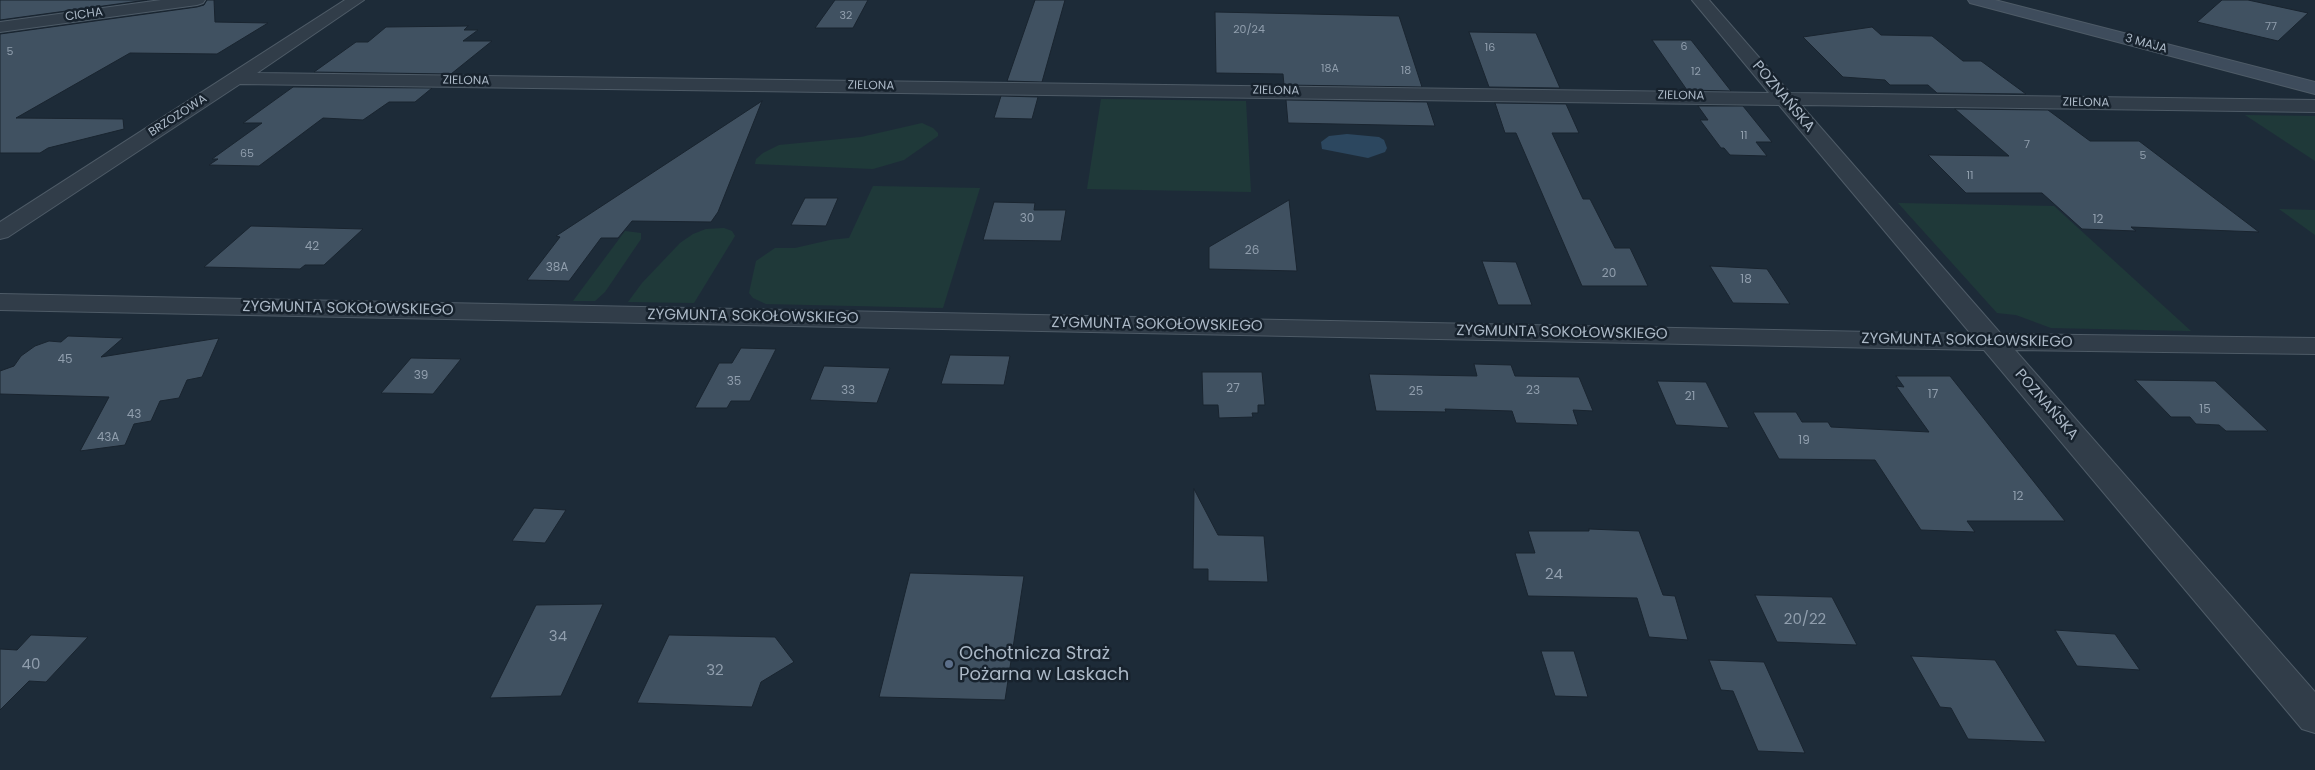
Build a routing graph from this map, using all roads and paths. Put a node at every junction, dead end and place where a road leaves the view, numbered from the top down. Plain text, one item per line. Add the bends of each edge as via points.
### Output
1 (197, 0) edge
2 (356, 0) edge
3 (1700, 0) edge
4 (1976, 0) edge
5 (0, 27) edge
6 (236, 78) junction
7 (2315, 88) edge
8 (1783, 97) junction
9 (2315, 106) edge
10 (0, 232) edge
11 (0, 302) edge
12 (1991, 342) junction
13 (2315, 346) edge
14 (2315, 718) edge

1 - 5 street, CICHA
2 - 6 street, BRZOZOWA
3 - 8 street, POZNAŃSKA
4 - 7 street, 3 MAJA
6 - 8 street, ZIELONA
6 - 10 street, BRZOZOWA
8 - 9 street, ZIELONA
8 - 12 street, POZNAŃSKA
11 - 12 street, ZYGMUNTA SOKOŁOWSKIEGO
12 - 13 street, ZYGMUNTA SOKOŁOWSKIEGO
12 - 14 street, POZNAŃSKA

